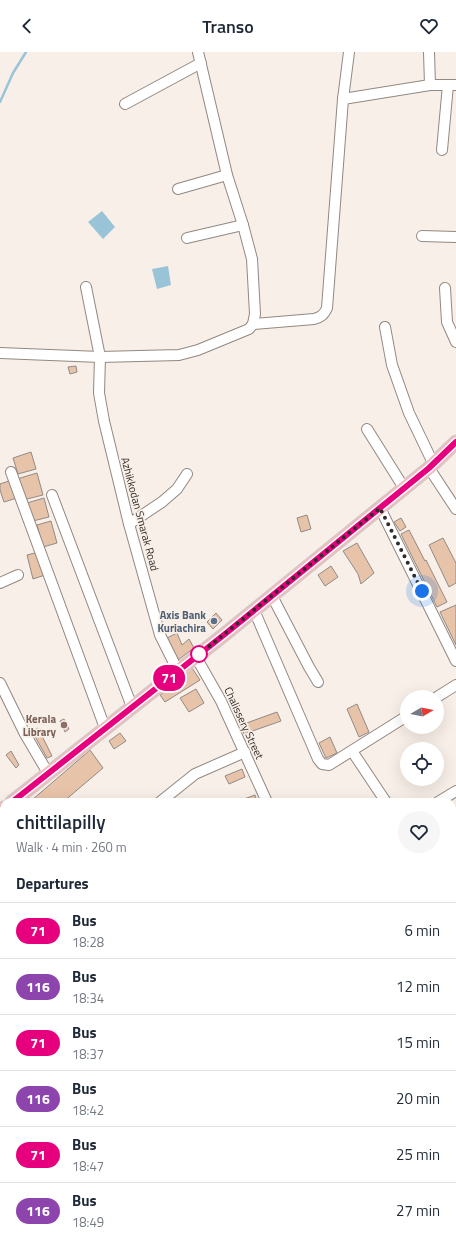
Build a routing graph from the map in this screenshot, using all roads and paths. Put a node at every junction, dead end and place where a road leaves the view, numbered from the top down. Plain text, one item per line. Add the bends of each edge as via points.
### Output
1 (198, 52) edge
2 (349, 52) edge
3 (429, 52) edge
4 (201, 63) junction
5 (430, 85) junction
6 (452, 85) edge
7 (344, 99) junction
8 (125, 104) dead end
9 (442, 150) dead end
10 (227, 175) junction
11 (178, 189) dead end
12 (243, 225) junction
13 (422, 236) dead end
14 (456, 237) edge
15 (187, 238) dead end
16 (86, 287) dead end
17 (445, 288) dead end
18 (253, 324) junction
19 (385, 327) dead end
20 (456, 342) edge
21 (0, 353) edge
22 (100, 358) junction
23 (368, 429) dead end
24 (456, 442) edge
25 (431, 466) junction
26 (12, 472) dead end
27 (187, 474) dead end
28 (404, 488) junction
29 (52, 495) dead end
30 (380, 508) junction
31 (456, 509) edge
32 (129, 524) junction
33 (18, 575) dead end
34 (0, 583) edge
35 (272, 596) junction
36 (254, 610) junction
37 (196, 657) junction
38 (456, 661) edge
39 (178, 671) junction
40 (318, 682) dead end
41 (0, 683) edge
42 (456, 685) edge
43 (444, 693) edge
44 (3, 694) edge
45 (132, 707) junction
46 (400, 720) edge
47 (105, 728) junction
48 (352, 751) junction
49 (245, 752) junction
50 (48, 773) junction
51 (456, 791) edge
52 (17, 798) edge
53 (165, 798) edge
54 (265, 798) edge
55 (383, 798) edge
56 (445, 798) edge

1 - 4 street
2 - 7 street
3 - 5 street
4 - 8 street
4 - 10 street
5 - 6 street
5 - 7 street
6 - 9 street
7 - 18 street via 325,313 314,319
10 - 11 street
10 - 12 street
12 - 15 street
12 - 18 street via 252,259 255,314
13 - 14 street
16 - 22 street, Azhikkodan Smarak Road
17 - 20 street via 447,322
18 - 22 street via 249,329 179,355
19 - 25 street via 392,365
21 - 22 street
22 - 32 street, Azhikkodan Smarak Road via 99,393
23 - 28 street
24 - 25 main road
25 - 28 main road
25 - 31 street
26 - 47 street
27 - 32 street via 172,494
28 - 30 main road
29 - 45 street
30 - 35 main road
30 - 38 street
32 - 39 street, Azhikkodan Smarak Road via 160,635
33 - 34 street
35 - 36 main road
35 - 40 street
36 - 37 main road
36 - 48 street via 318,759 322,764 329,765
37 - 39 main road
37 - 49 street, Chalissery Street via 221,701
39 - 45 main road
41 - 44 street
42 - 43 street
44 - 50 street
45 - 47 main road
46 - 48 street
47 - 50 main road
48 - 55 street
49 - 53 street via 195,774
49 - 54 street, Chalissery Street
50 - 52 main road
51 - 56 street

